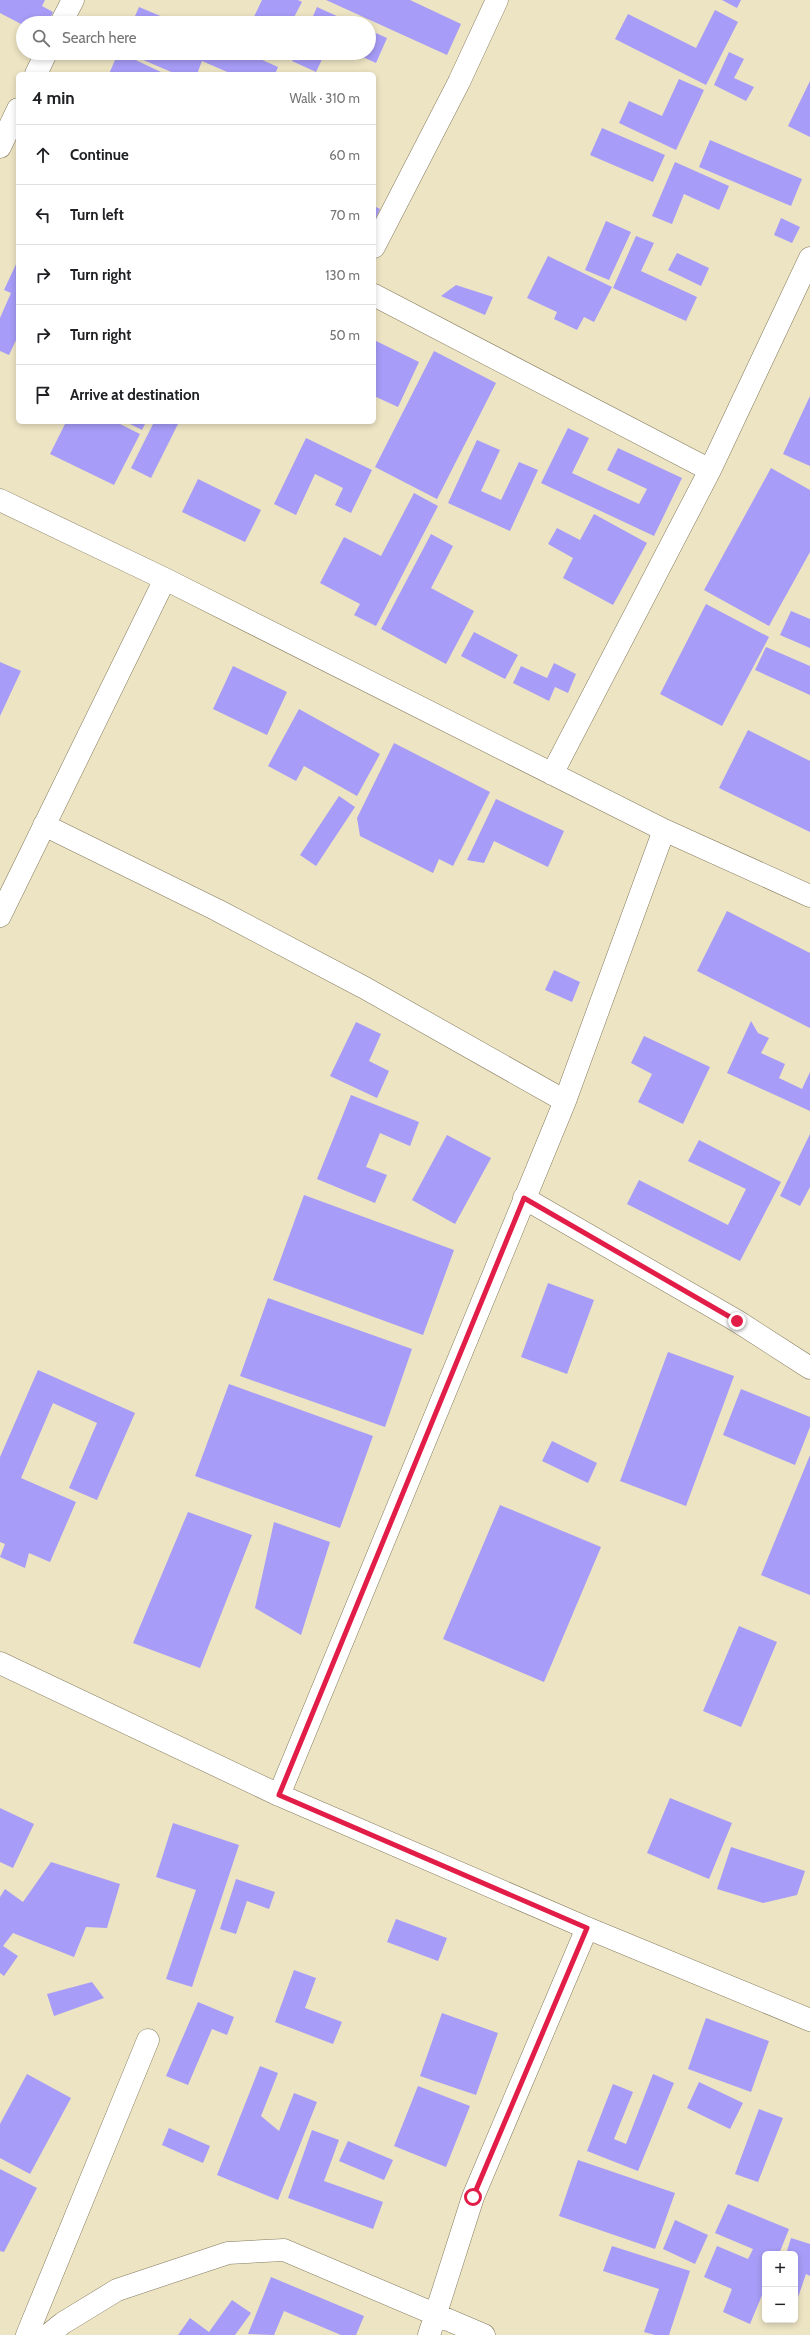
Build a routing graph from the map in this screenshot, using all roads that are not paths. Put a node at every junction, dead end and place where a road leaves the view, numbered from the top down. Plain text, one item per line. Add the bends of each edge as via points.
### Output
1 (73, 0) edge
2 (497, 0) edge
3 (65, 16) edge
4 (43, 60) edge
5 (37, 72) edge
6 (16, 113) edge
7 (0, 147) edge
8 (376, 243) edge
9 (810, 258) edge
10 (376, 296) edge
11 (710, 470) junction
12 (0, 500) edge
13 (165, 579) junction
14 (552, 774) junction
15 (44, 825) junction
16 (664, 830) junction
17 (810, 896) edge
18 (0, 916) edge
19 (565, 1101) junction
20 (524, 1198) junction
21 (810, 1368) edge
22 (0, 1663) edge
23 (279, 1795) junction
24 (587, 1928) junction
25 (810, 2020) edge
26 (148, 2040) dead end
27 (433, 2325) edge
28 (27, 2335) edge
29 (48, 2335) edge
30 (484, 2335) edge

1 - 3 street
2 - 8 street
4 - 5 street
6 - 7 street
9 - 11 street
10 - 11 street
11 - 14 street
12 - 13 street
13 - 14 street
13 - 15 street
14 - 16 street
15 - 18 street
15 - 19 street via 217,910 365,988
16 - 17 street
16 - 19 street
19 - 20 street
20 - 21 street via 737,1321
20 - 23 street
22 - 23 street
23 - 24 street
24 - 25 street
24 - 27 street via 473,2197
26 - 28 street
27 - 29 street via 284,2250 228,2253 117,2290
27 - 30 street

